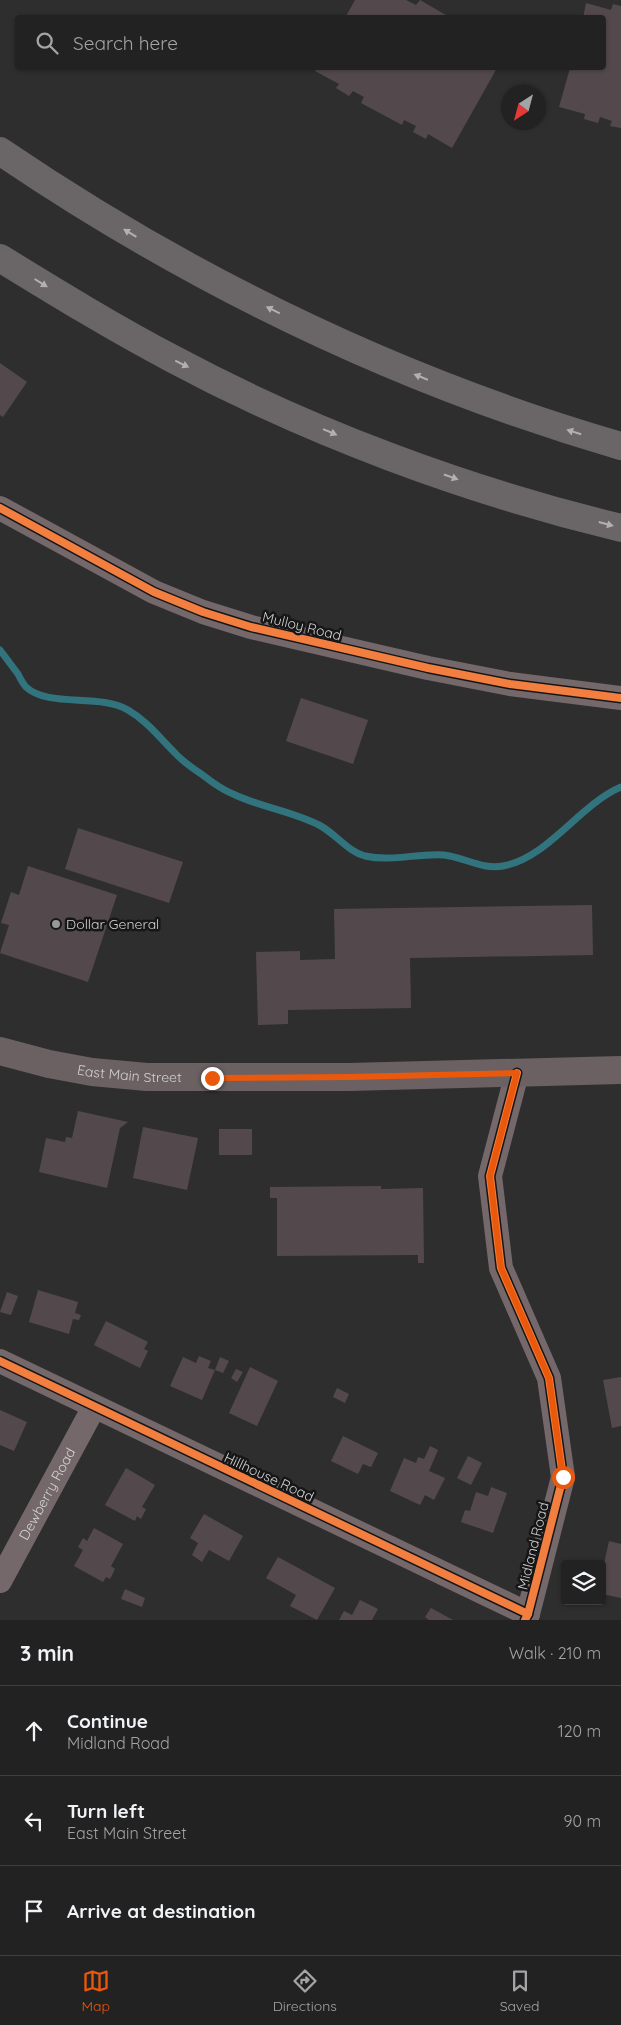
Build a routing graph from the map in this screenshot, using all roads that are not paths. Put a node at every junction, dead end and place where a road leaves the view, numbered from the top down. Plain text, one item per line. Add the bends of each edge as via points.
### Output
1 (0, 151) edge
2 (0, 258) edge
3 (621, 446) edge
4 (0, 508) edge
5 (621, 528) edge
6 (621, 681) edge
7 (510, 684) junction
8 (621, 698) edge
9 (0, 1051) edge
10 (621, 1070) edge
11 (517, 1073) junction
12 (0, 1361) edge
13 (94, 1407) junction
14 (0, 1581) edge
15 (527, 1617) edge

3 -> 1 highway via 470,396 306,326 144,242
2 -> 5 highway via 127,334 287,414 472,485
4 - 7 street, Mulloy Road via 154,592 203,612 310,641
6 - 7 street, Mulloy Road
7 - 8 street, Mulloy Road
9 - 11 main road, East Main Street via 92,1072 147,1076 339,1077
10 - 11 main road, East Main Street
11 - 15 street, Midland Road via 490,1176 501,1268 549,1378 563,1477
12 - 13 street, Hillhouse Road
13 - 14 street, Dewberry Road
13 - 15 street, Hillhouse Road

